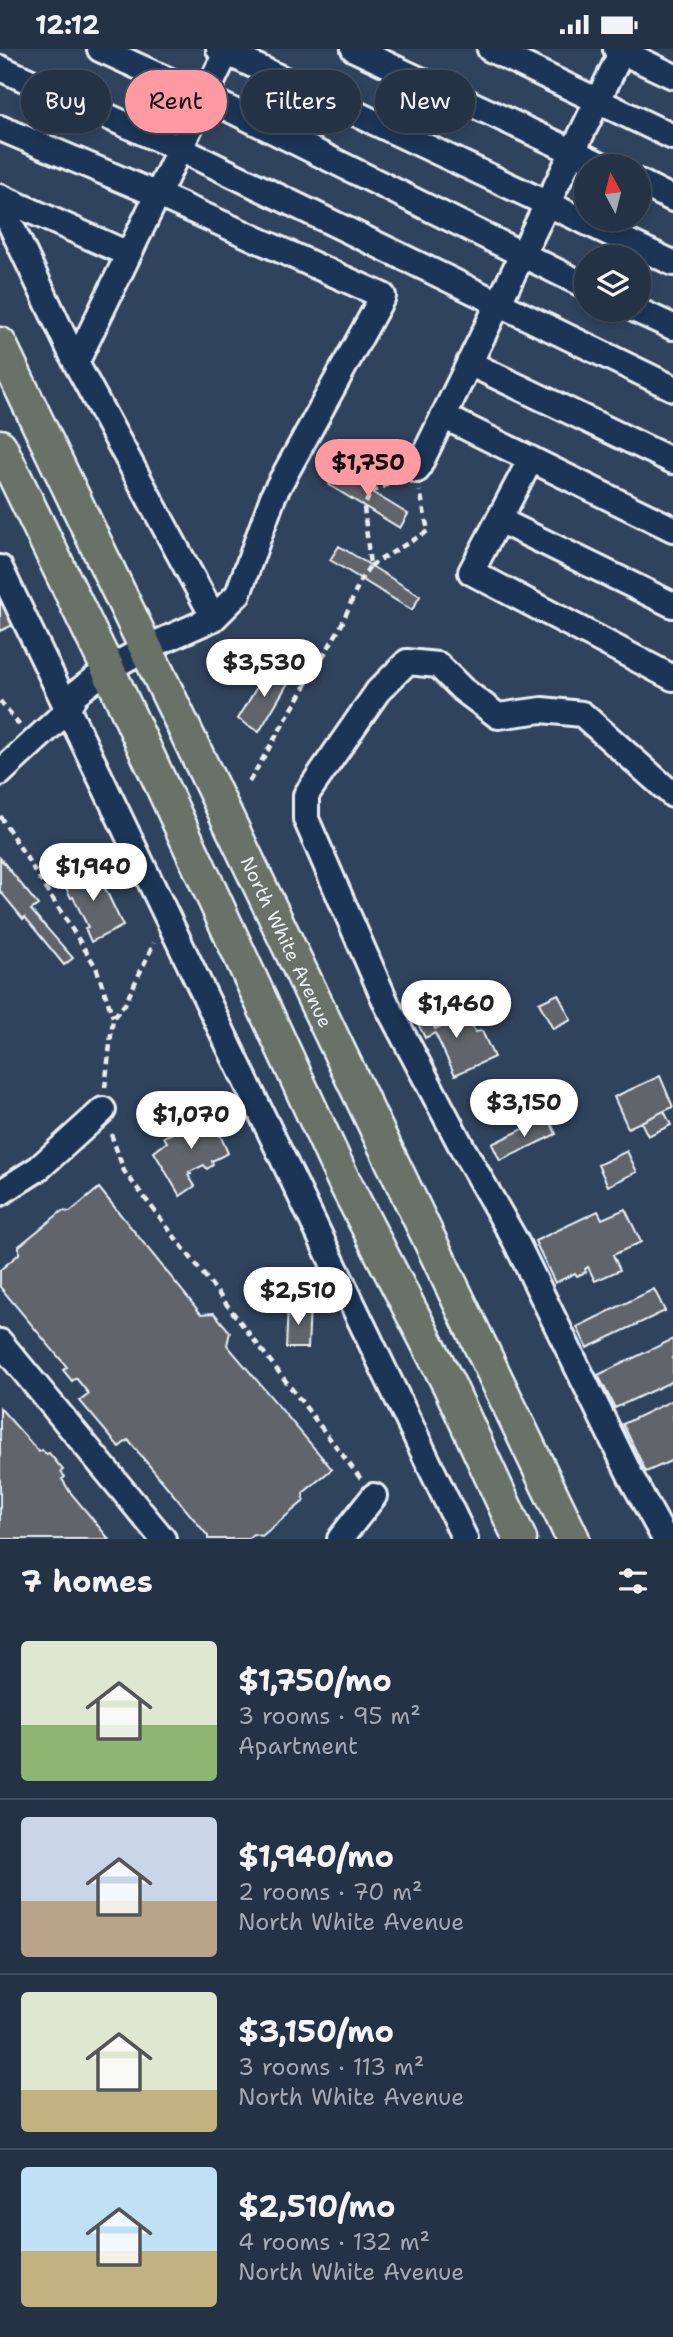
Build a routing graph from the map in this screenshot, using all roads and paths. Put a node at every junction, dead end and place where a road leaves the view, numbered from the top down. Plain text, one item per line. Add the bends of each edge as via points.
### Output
1 (100, 49) edge
2 (354, 49) edge
3 (490, 49) edge
4 (225, 50) edge
5 (620, 50) edge
6 (0, 68) edge
7 (146, 70) edge
8 (216, 70) edge
9 (673, 76) edge
10 (597, 101) junction
11 (227, 108) edge
12 (0, 128) edge
13 (188, 133) edge
14 (673, 137) edge
15 (180, 149) junction
16 (573, 151) junction
17 (579, 154) edge
18 (651, 189) edge
19 (156, 194) junction
20 (0, 199) edge
21 (673, 199) edge
22 (548, 202) junction
23 (128, 254) junction
24 (522, 255) junction
25 (673, 263) edge
26 (574, 280) edge
27 (498, 303) junction
28 (651, 317) edge
29 (673, 327) edge
30 (0, 344) edge
31 (76, 363) junction
32 (469, 363) junction
33 (673, 388) edge
34 (443, 416) junction
35 (0, 446) edge
36 (531, 459) junction
37 (673, 461) edge
38 (416, 470) junction
39 (499, 520) junction
40 (673, 529) edge
41 (370, 566) junction
42 (0, 568) edge
43 (673, 605) edge
44 (214, 618) junction
45 (146, 648) junction
46 (108, 669) junction
47 (673, 678) edge
48 (0, 701) edge
49 (72, 702) junction
50 (34, 743) junction
51 (0, 773) edge
52 (248, 782) dead end
53 (673, 795) edge
54 (0, 816) edge
55 (155, 939) dead end
56 (113, 1018) junction
57 (103, 1110) junction
58 (2, 1188) edge
59 (0, 1342) edge
60 (374, 1496) joint
61 (673, 1531) edge
62 (163, 1539) edge
63 (340, 1539) edge
64 (465, 1539) edge
65 (520, 1539) edge
66 (573, 1539) edge
67 (666, 1539) edge

1 - 7 street
2 - 16 street
3 - 10 street
4 - 8 street
4 - 22 street
5 - 9 street
5 - 10 street
6 - 15 street
10 - 14 street
10 - 16 street
11 - 24 street
12 - 19 street
13 - 15 street
15 - 19 street
15 - 27 street
16 - 17 street
16 - 22 street
18 - 21 street
19 - 23 street
19 - 44 street via 383,296 274,493 238,594
20 - 23 street
20 - 31 street
22 - 24 street
22 - 25 street
23 - 31 street
24 - 26 street
24 - 27 street
27 - 32 street
27 - 33 street
28 - 29 street
30 - 45 main road, North White Avenue
31 - 44 street
32 - 34 street
32 - 37 street
34 - 36 street
34 - 38 street
35 - 46 main road
36 - 39 street
36 - 40 street
38 - 41 path via 371,492 364,507
38 - 41 path via 428,531
39 - 43 street
39 - 47 street via 471,572
41 - 52 path via 341,626
42 - 49 street
44 - 45 street
45 - 46 street
45 - 66 main road, North White Avenue
46 - 49 street
46 - 65 main road via 343,1179 449,1385
48 - 50 path
49 - 50 street
49 - 64 street
50 - 51 street
53 - 67 street via 582,714 542,710 498,716 438,665 407,662 378,691 306,795 306,819 387,1005 515,1240
54 - 56 path via 96,967
55 - 56 path via 125,1004
56 - 57 path
57 - 58 street via 39,1168
57 - 60 path via 124,1171
59 - 62 street
60 - 63 street
61 - 67 street

